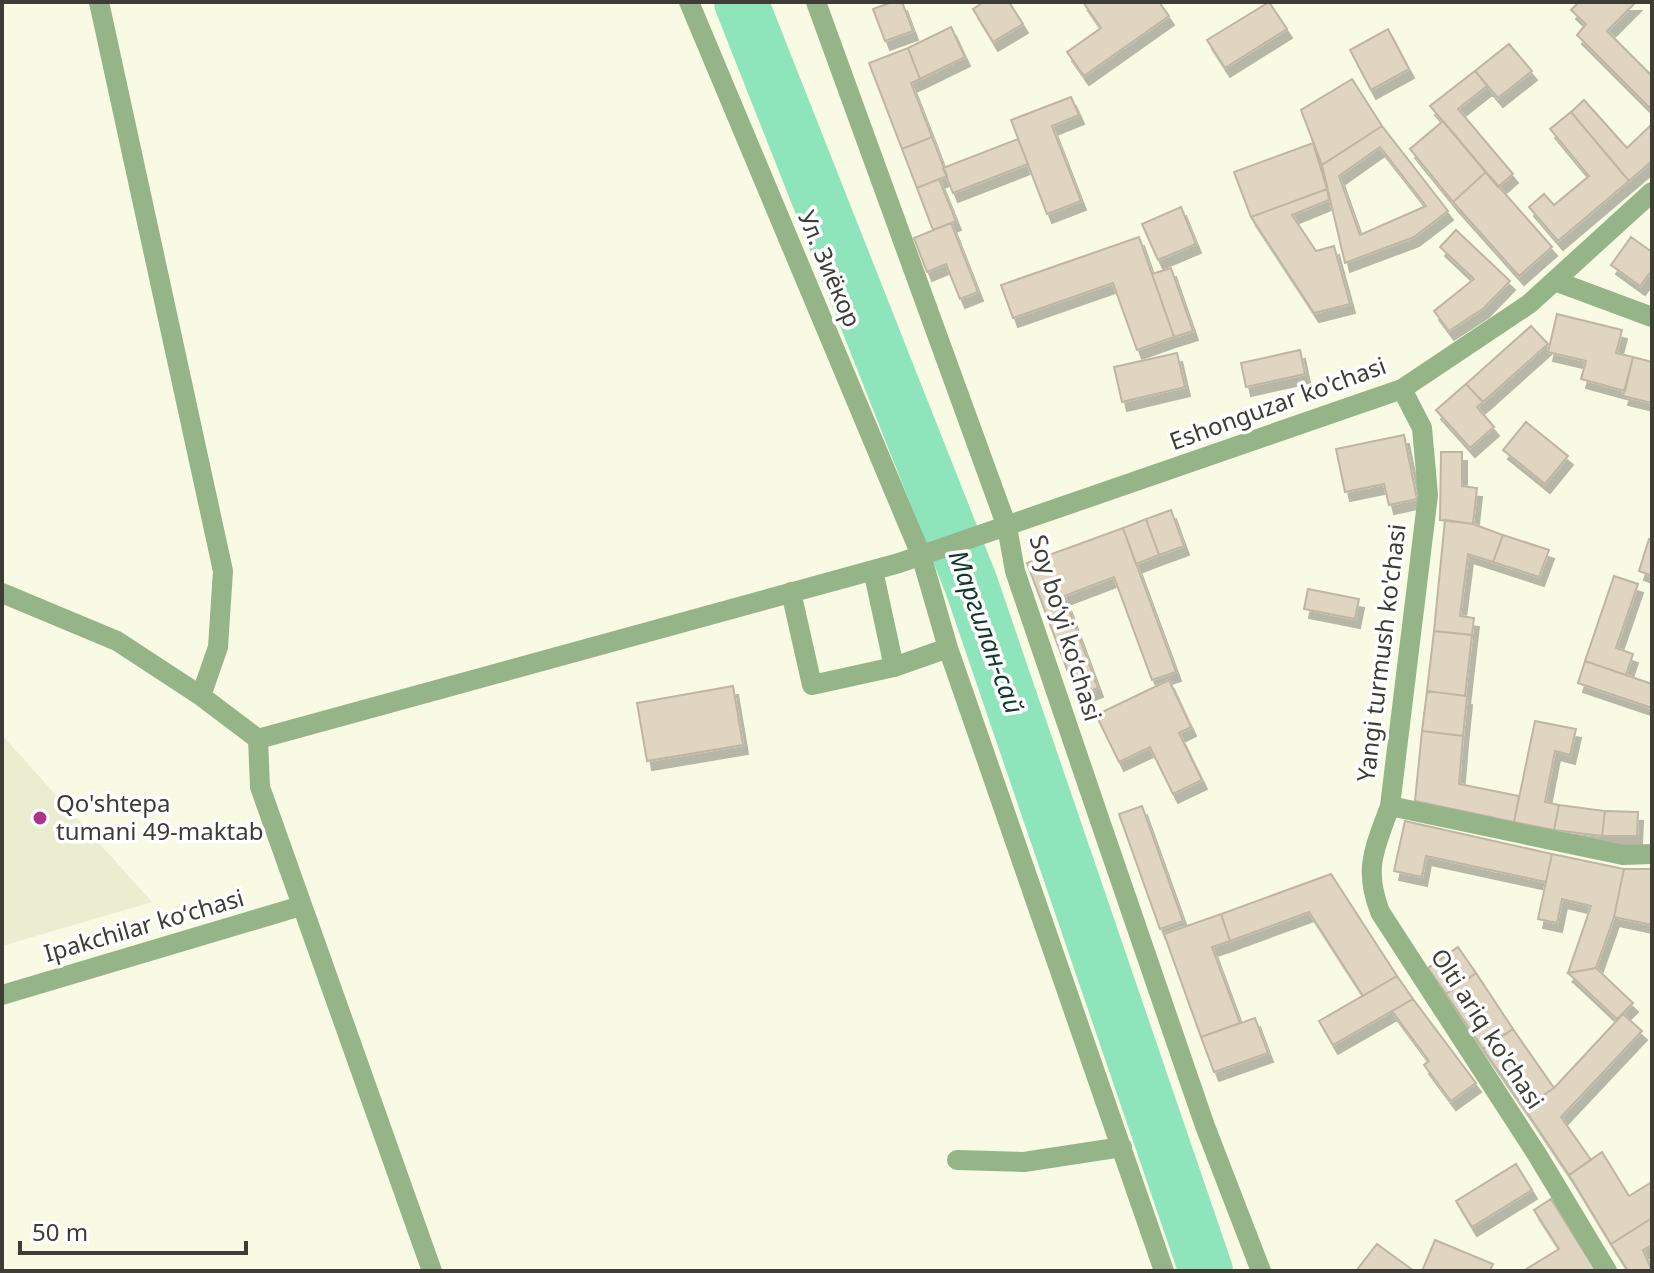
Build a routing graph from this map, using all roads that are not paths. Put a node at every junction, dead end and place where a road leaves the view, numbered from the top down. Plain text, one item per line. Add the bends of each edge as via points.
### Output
1 (99, 2) edge
2 (689, 2) edge
3 (816, 2) edge
4 (1652, 192) edge
5 (1555, 281) junction
6 (1652, 317) edge
7 (1402, 389) junction
8 (1007, 527) junction
9 (921, 555) junction
10 (873, 570) junction
11 (791, 592) junction
12 (2, 593) edge
13 (948, 648) junction
14 (894, 667) junction
15 (201, 696) junction
16 (258, 739) junction
17 (1390, 806) junction
18 (1652, 854) edge
19 (301, 906) junction
20 (2, 995) edge
21 (1122, 1147) junction
22 (957, 1160) dead end
23 (432, 1271) edge
24 (1164, 1271) edge
25 (1261, 1271) edge
26 (1607, 1271) edge

1 - 15 street via 223,571 218,647
2 - 9 street, Ул. Зиёкор
3 - 8 street, Soy boʻyi koʻchasi
4 - 5 street, Eshonguzar ko'chasi
5 - 6 street
5 - 7 street, Eshonguzar ko'chasi
7 - 8 street, Eshonguzar ko'chasi
7 - 17 street, Yangi turmush ko'chasi via 1422,428 1428,495
8 - 9 street, Eshonguzar ko'chasi
8 - 25 street, Soy boʻyi koʻchasi via 1015,571 1099,818
9 - 10 street, Eshonguzar ko'chasi
9 - 13 street, Ул. Зиёкор
10 - 11 street, Eshonguzar ko'chasi
10 - 14 street
11 - 14 street via 812,685
11 - 16 street, Eshonguzar ko'chasi
12 - 15 street via 117,641
13 - 14 street
13 - 21 street, Ул. Зиёкор
15 - 16 street
16 - 19 street via 260,787
17 - 18 street, Yangi turmush ko'chasi via 1623,855
17 - 26 street, Olti ariq ko'chasi via 1370,864 1371,889 1380,912
19 - 20 street, Ipakchilar koʻchasi
19 - 23 street
21 - 22 street via 1024,1162
21 - 24 street, Ул. Зиёкор

